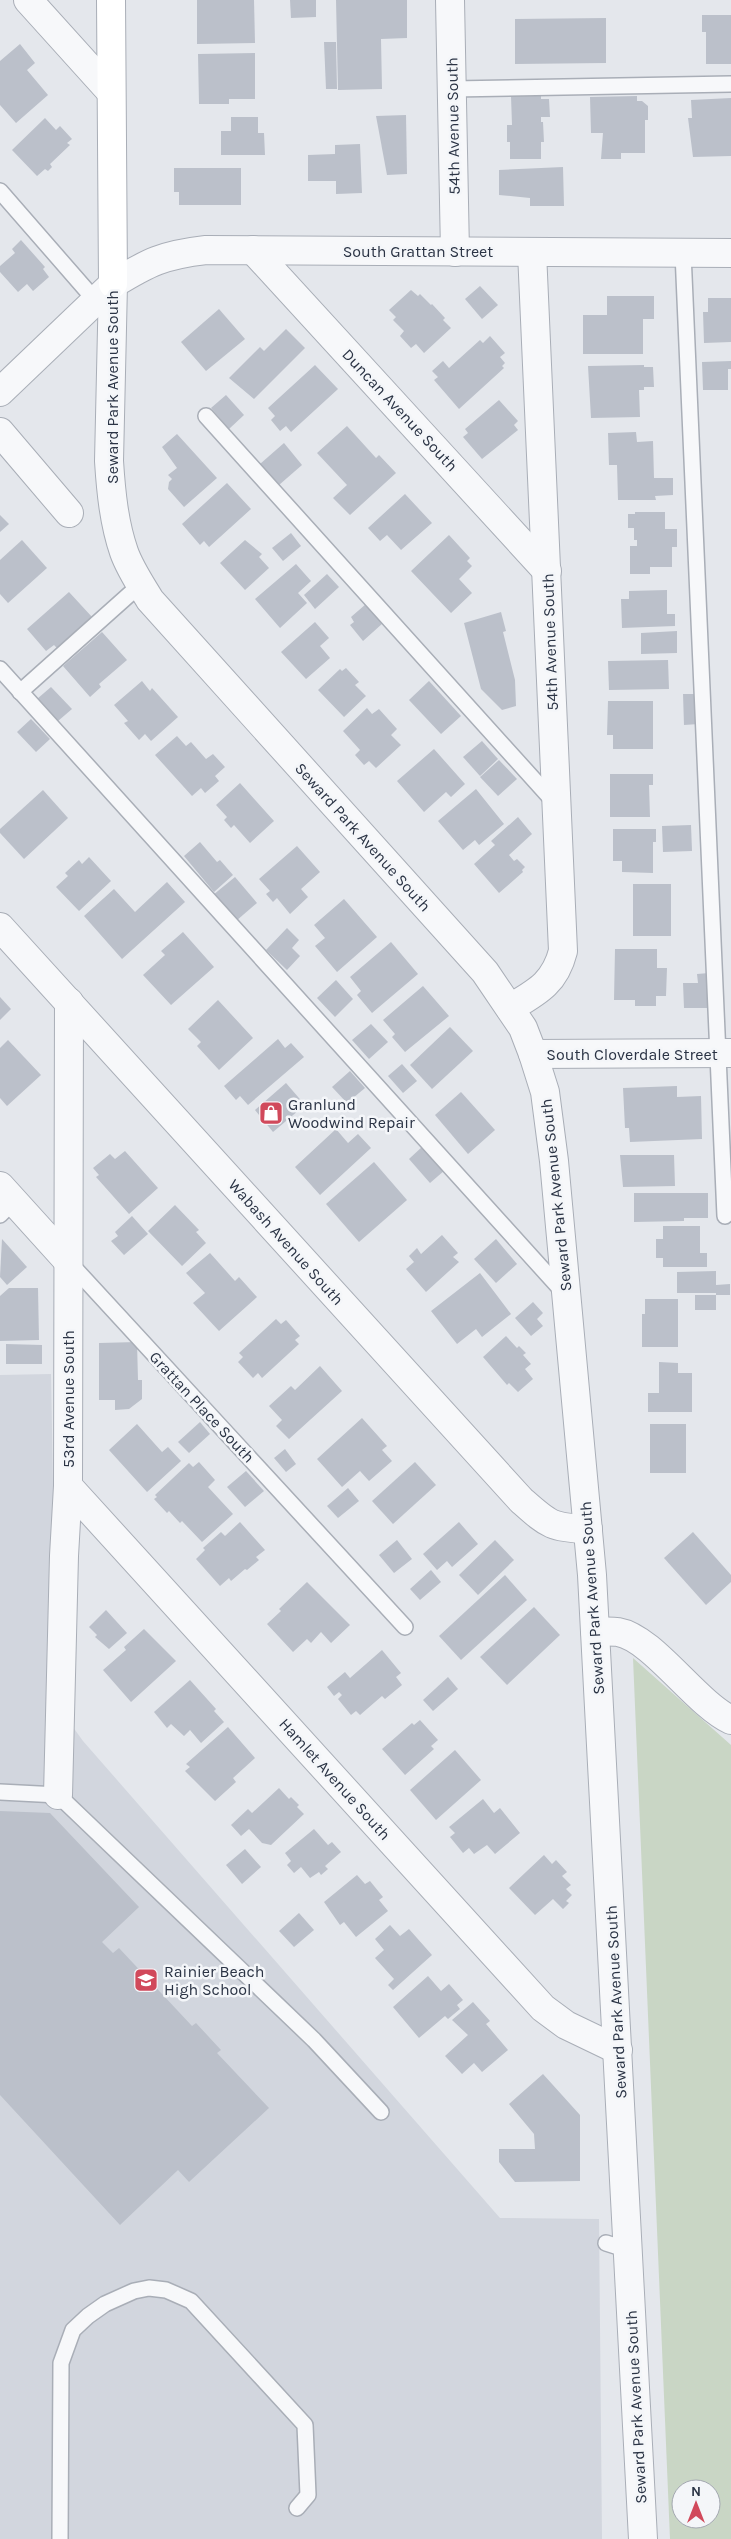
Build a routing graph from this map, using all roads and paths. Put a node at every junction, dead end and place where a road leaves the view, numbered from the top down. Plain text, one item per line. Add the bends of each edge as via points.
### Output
1 (28, 0) edge
2 (111, 0) edge
3 (450, 0) edge
4 (731, 84) edge
5 (452, 89) junction
6 (111, 92) junction
7 (0, 191) edge
8 (253, 250) junction
9 (455, 252) junction
10 (532, 252) junction
11 (683, 253) junction
12 (731, 253) edge
13 (104, 292) junction
14 (0, 392) edge
15 (206, 416) dead end
16 (0, 432) edge
17 (69, 513) dead end
18 (547, 571) junction
19 (141, 584) junction
20 (0, 669) edge
21 (20, 692) junction
22 (556, 804) junction
23 (0, 927) edge
24 (69, 1002) junction
25 (510, 1008) junction
26 (724, 1053) edge
27 (533, 1054) junction
28 (5, 1201) edge
29 (725, 1216) dead end
30 (67, 1260) junction
31 (568, 1297) junction
32 (68, 1486) junction
33 (588, 1530) junction
34 (405, 1628) dead end
35 (595, 1632) junction
36 (731, 1720) edge
37 (0, 1792) edge
38 (58, 1795) junction
39 (618, 2050) junction
40 (381, 2112) dead end
41 (297, 2508) dead end
42 (60, 2539) edge
43 (643, 2539) edge

1 - 6 street
2 - 6 main road, Seward Park Avenue South
3 - 5 street, 54th Avenue South
4 - 5 lane
5 - 9 street, 54th Avenue South
6 - 13 main road, Seward Park Avenue South
7 - 13 lane
8 - 9 street, South Grattan Street
8 - 13 street, South Grattan Street via 174,254 149,262
8 - 18 street, Duncan Avenue South
9 - 10 street, South Grattan Street
10 - 11 street, South Grattan Street
10 - 18 street, 54th Avenue South
11 - 12 street, South Grattan Street
11 - 26 lane
13 - 14 street, South Grattan Street
13 - 19 street, Seward Park Avenue South via 111,490 125,554
15 - 22 lane
16 - 17 street
18 - 22 street, 54th Avenue South
19 - 21 lane
19 - 25 street, Seward Park Avenue South via 150,600 485,972
20 - 21 lane
21 - 31 lane
22 - 25 street, 54th Avenue South via 563,951 559,966 543,988
23 - 24 street, Wabash Avenue South
24 - 30 street, 53rd Avenue South
24 - 33 street, Wabash Avenue South via 521,1500 542,1519 560,1528
25 - 27 street, Seward Park Avenue South via 523,1028
26 - 27 street, South Cloverdale Street
26 - 29 lane
27 - 31 street, Seward Park Avenue South via 545,1092
28 - 30 street, Grattan Place South
30 - 32 street, 53rd Avenue South
30 - 34 lane, Grattan Place South
31 - 33 street, Seward Park Avenue South
32 - 38 street, 53rd Avenue South
32 - 39 street, Hamlet Avenue South via 543,2008 566,2025
33 - 35 street, Seward Park Avenue South
35 - 36 street via 619,1632 639,1641 708,1705
35 - 39 street, Seward Park Avenue South
37 - 38 lane
38 - 40 lane via 314,2040
39 - 43 street, Seward Park Avenue South via 617,2246
41 - 42 lane via 308,2496 305,2425 191,2301 166,2290 149,2288 119,2296 88,2316 73,2330 61,2363

